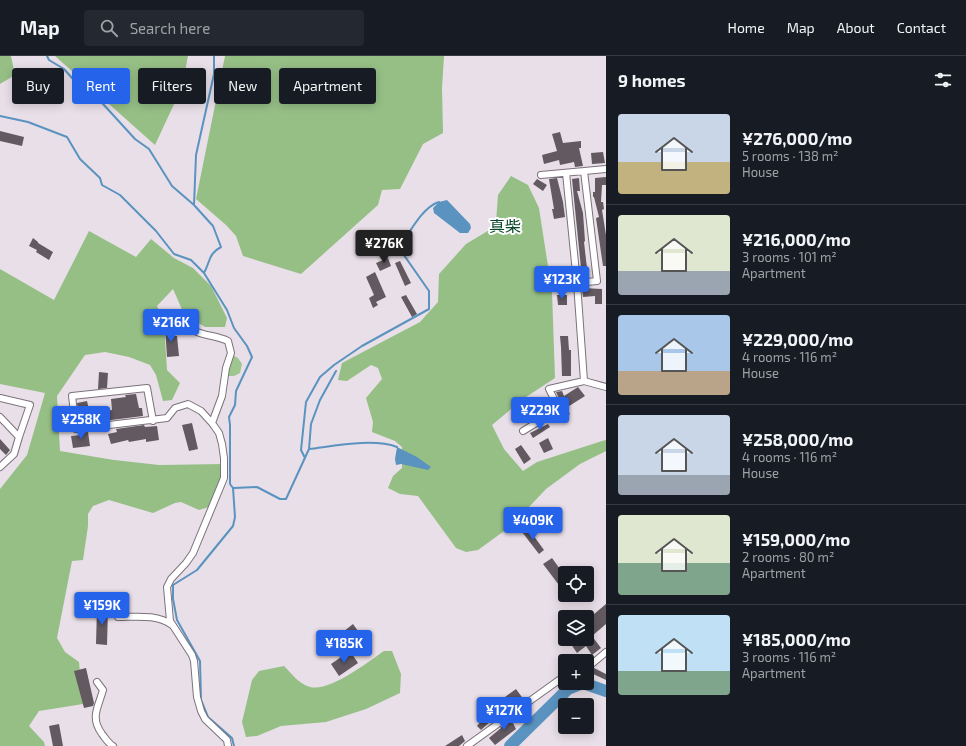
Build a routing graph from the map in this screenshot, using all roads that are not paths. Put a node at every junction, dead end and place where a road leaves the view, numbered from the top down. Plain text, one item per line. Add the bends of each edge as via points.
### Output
1 (606, 169) edge
2 (584, 171) junction
3 (566, 173) junction
4 (541, 175) dead end
5 (577, 283) junction
6 (165, 319) dead end
7 (584, 381) junction
8 (606, 387) edge
9 (0, 398) edge
10 (0, 417) edge
11 (153, 421) junction
12 (212, 423) junction
13 (523, 432) dead end
14 (19, 437) junction
15 (0, 467) edge
16 (118, 617) dead end
17 (173, 626) junction
18 (606, 652) edge
19 (594, 662) edge
20 (558, 681) edge
21 (97, 682) dead end
22 (113, 746) edge
23 (228, 746) edge
24 (467, 746) edge

1 - 2 street
2 - 3 street
2 - 5 street via 597,281
3 - 4 street
3 - 5 street
5 - 7 street
6 - 12 street via 173,319 196,332 228,341 231,353 222,396
7 - 8 street
7 - 13 street via 549,389 559,409
9 - 14 street via 30,405
10 - 14 street
11 - 11 street via 76,429 72,396 147,388
11 - 12 street via 167,418 176,408 188,404 201,411
12 - 17 street via 219,433 222,444 224,478 193,552 167,587 170,621
14 - 15 street via 14,454
16 - 17 street via 165,620
17 - 23 street via 194,661 197,698 201,711 205,719 227,740
18 - 19 street
20 - 24 street
21 - 22 street via 103,690 95,717 96,726

